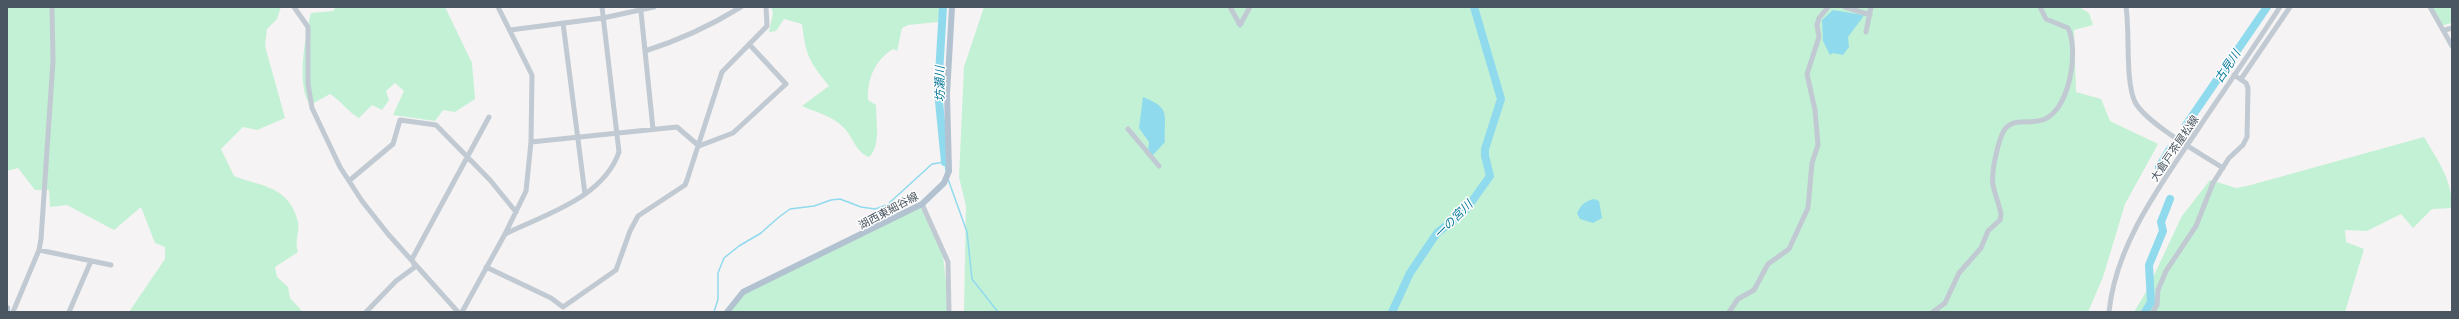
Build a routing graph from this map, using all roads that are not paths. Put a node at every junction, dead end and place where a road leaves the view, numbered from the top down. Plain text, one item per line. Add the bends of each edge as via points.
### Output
1 (52, 7) edge
2 (294, 7) edge
3 (498, 7) edge
4 (602, 7) edge
5 (654, 7) edge
6 (741, 7) edge
7 (766, 7) edge
8 (952, 7) edge
9 (1230, 7) edge
10 (1250, 7) edge
11 (1828, 7) edge
12 (1845, 7) edge
13 (1871, 7) edge
14 (2040, 7) edge
15 (2126, 7) edge
16 (2280, 7) edge
17 (2290, 7) edge
18 (2430, 7) edge
19 (641, 12) junction
20 (1870, 14) junction
21 (604, 18) junction
22 (563, 23) junction
23 (2452, 28) edge
24 (510, 30) junction
25 (2444, 30) junction
26 (1866, 32) dead end
27 (749, 44) junction
28 (2452, 46) edge
29 (645, 51) junction
30 (2234, 75) junction
31 (2241, 79) junction
32 (489, 117) dead end
33 (653, 129) junction
34 (1128, 129) dead end
35 (617, 133) junction
36 (577, 138) junction
37 (531, 142) junction
38 (2188, 145) junction
39 (699, 146) junction
40 (468, 158) junction
41 (1159, 166) dead end
42 (2223, 168) junction
43 (350, 180) junction
44 (585, 194) junction
45 (922, 204) junction
46 (516, 212) junction
47 (505, 234) junction
48 (39, 250) junction
49 (91, 262) junction
50 (414, 263) junction
51 (111, 265) dead end
52 (486, 267) junction
53 (7, 308) edge
54 (8, 312) edge
55 (13, 312) edge
56 (69, 312) edge
57 (366, 312) edge
58 (458, 312) edge
59 (462, 312) edge
60 (727, 312) edge
61 (949, 312) edge
62 (1729, 312) edge
63 (1933, 312) edge
64 (2109, 312) edge
65 (2153, 312) edge

1 - 48 street via 52,61 43,222
2 - 43 street via 308,27 308,84 312,108 340,167
3 - 24 street
4 - 21 street
5 - 19 street
6 - 29 street via 677,41
7 - 27 street via 767,26
8 - 45 main road, 湖西東細谷線 via 947,94 948,171 944,183
9 - 10 street via 1240,25
11 - 62 street via 1819,18 1819,37 1807,74 1815,110 1818,145 1812,163 1808,208 1789,249 1768,264 1754,290 1738,299
12 - 20 street
13 - 20 street
14 - 63 street via 2046,19 2068,28 2072,35 2068,90 2060,105 2046,119 2013,124 2006,128 2002,135 1993,178 2000,220 1988,231 1981,248 1964,265 1945,303
15 - 38 street via 2131,84 2135,101 2145,114
16 - 30 street, 大倉戸茶屋松線
17 - 31 street
18 - 25 street
19 - 21 street
19 - 29 street
20 - 26 street
21 - 22 street
21 - 35 street
22 - 24 street
22 - 36 street
23 - 25 street
24 - 37 street via 532,75
25 - 28 street
27 - 39 street via 722,72
27 - 39 street via 786,84 733,133
29 - 33 street
30 - 31 street
30 - 38 street, 大倉戸茶屋松線
31 - 42 street via 2248,88 2247,137
32 - 40 street
33 - 35 street
33 - 39 street via 677,127
34 - 41 street
35 - 36 street
35 - 44 street via 619,152 616,160 599,185
36 - 37 street
36 - 44 street
37 - 46 street via 526,191
38 - 42 street
38 - 64 street, 大倉戸茶屋松線 via 2154,194 2130,241 2114,286
39 - 52 street via 685,185 638,216 616,270 563,307 551,298
40 - 43 street via 436,125 400,120 393,144
40 - 46 street
40 - 50 street via 412,259
42 - 65 street via 2213,182 2196,226 2166,271
43 - 50 street via 369,211
44 - 47 street
45 - 60 main road, 湖西東細谷線 via 743,292
45 - 61 street via 948,262
46 - 47 street
47 - 52 street
48 - 49 street
48 - 55 street
49 - 51 street
49 - 56 street
50 - 57 street via 415,267 396,281
50 - 58 street
52 - 59 street
53 - 54 main road

